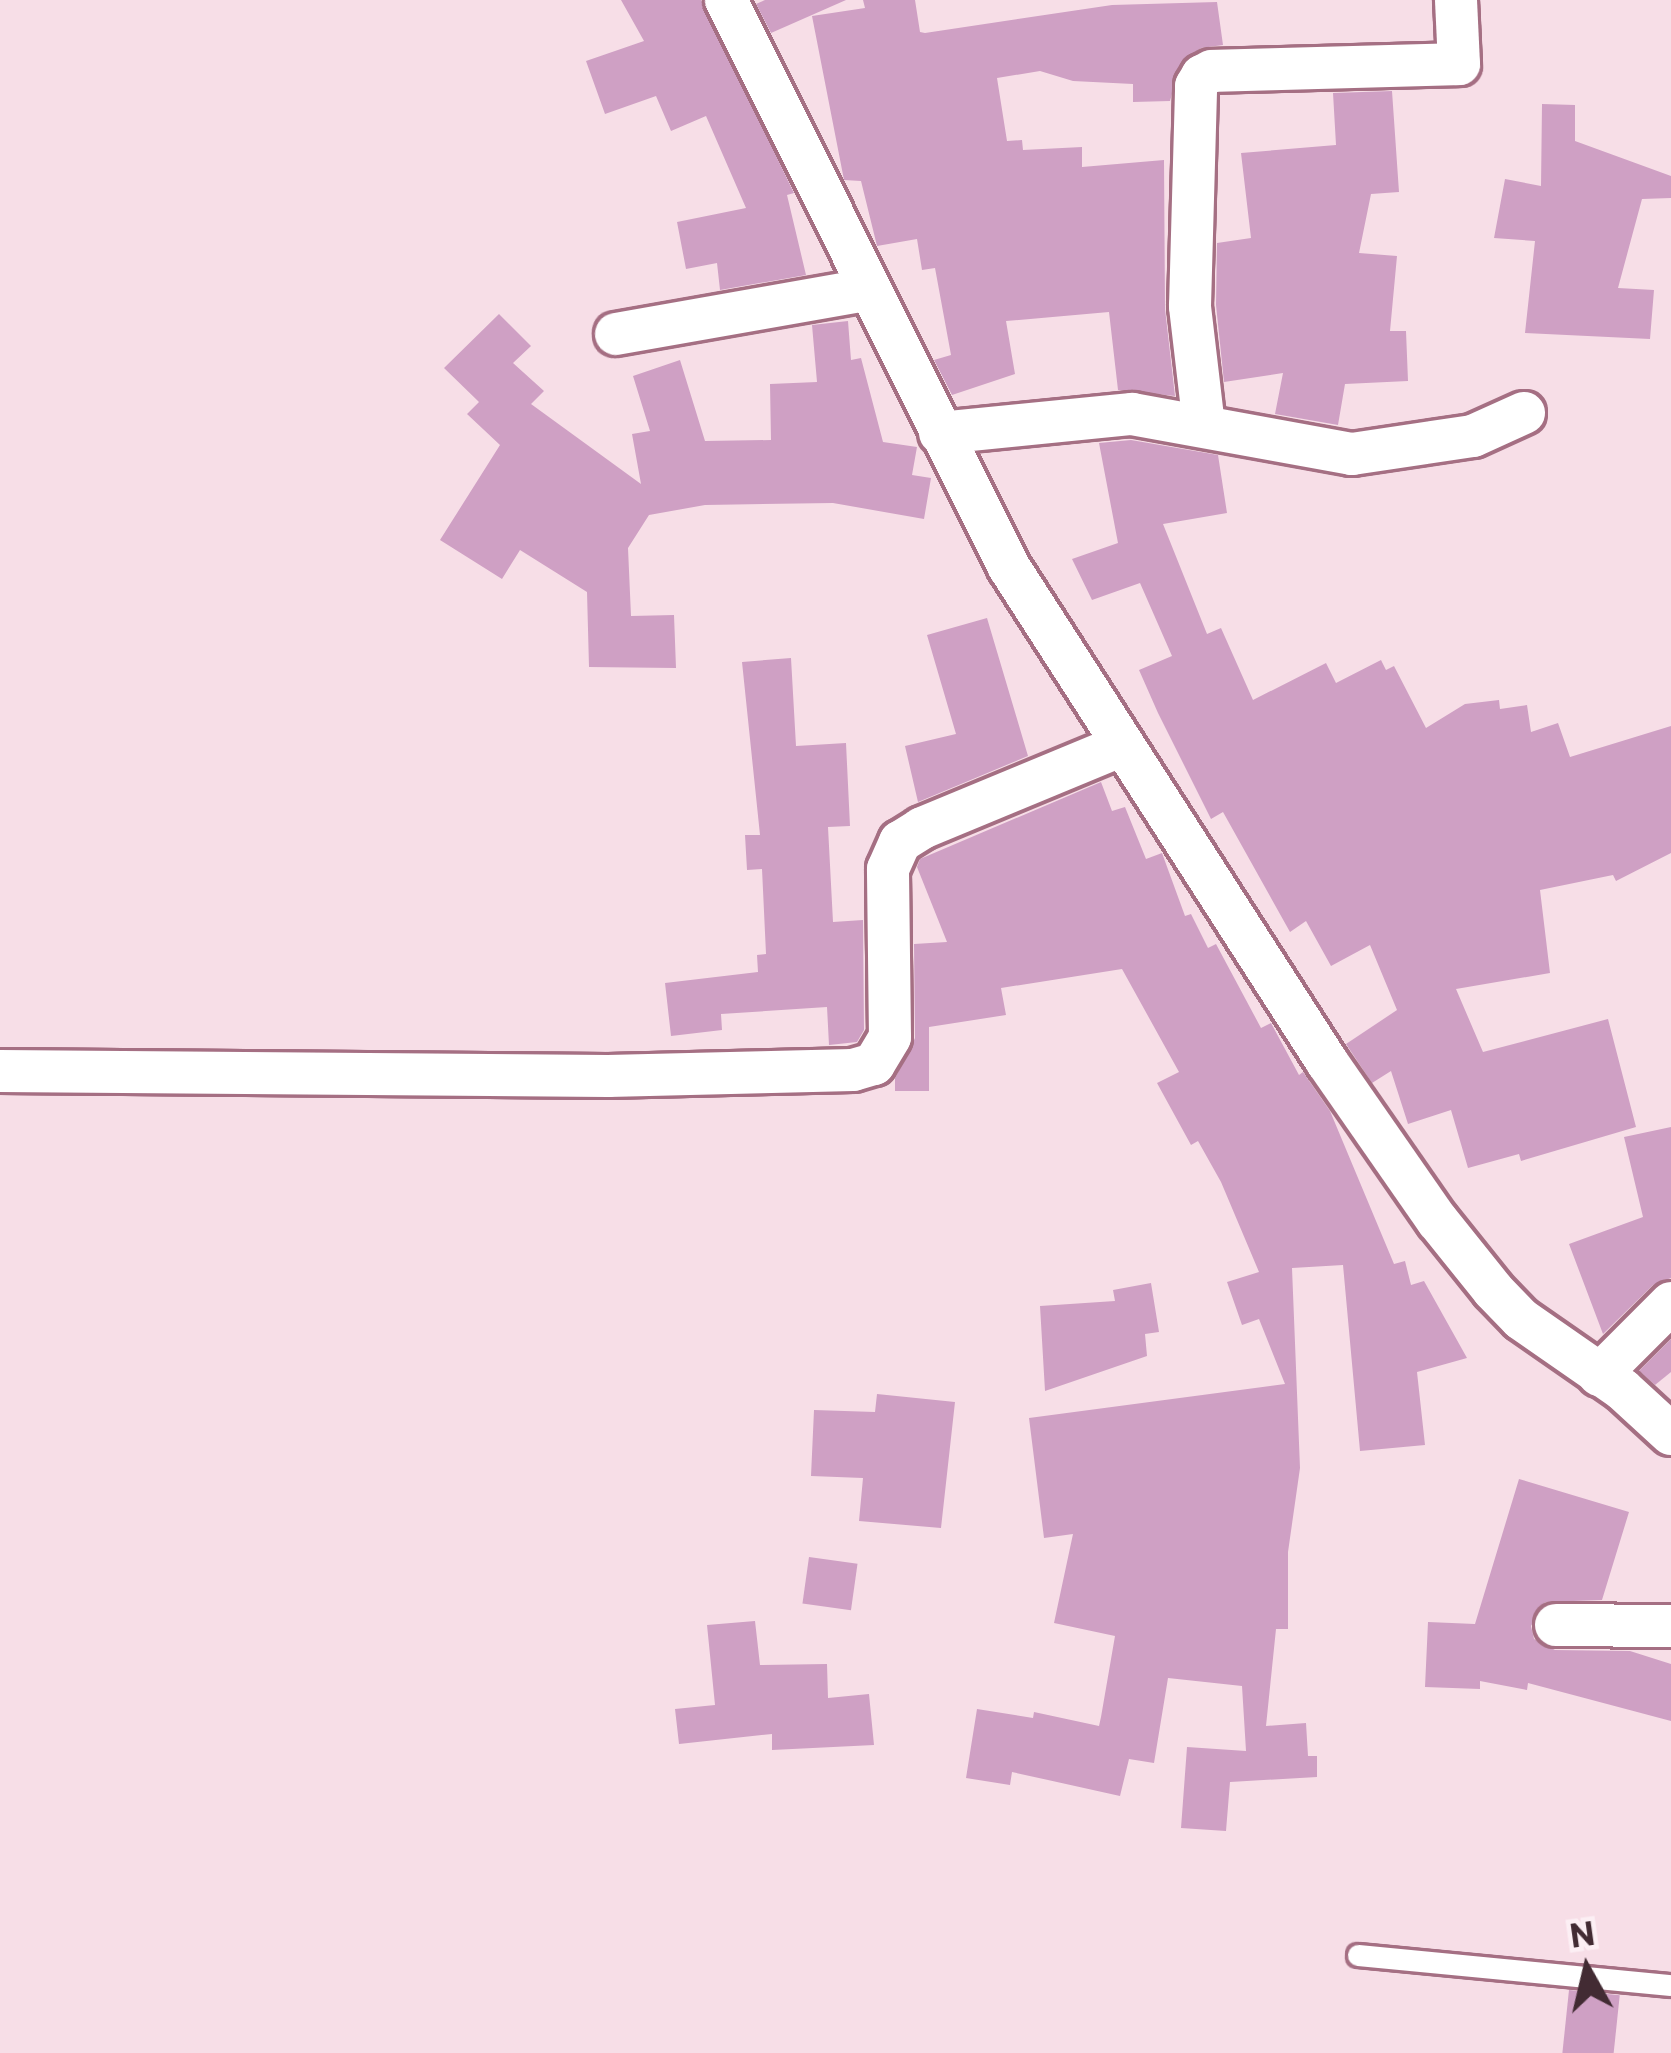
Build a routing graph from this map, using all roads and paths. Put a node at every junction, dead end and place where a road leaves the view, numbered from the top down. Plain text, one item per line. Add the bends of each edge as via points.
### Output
1 (726, 0) edge
2 (1456, 0) edge
3 (866, 290) junction
4 (616, 334) dead end
5 (1524, 413) dead end
6 (1204, 426) junction
7 (940, 433) junction
8 (1120, 746) junction
9 (0, 1071) edge
10 (1671, 1303) edge
11 (1599, 1376) junction
12 (1671, 1434) edge
13 (1556, 1625) dead end
14 (1671, 1626) edge
15 (1358, 1955) dead end
16 (1671, 1985) edge

1 - 3 street
2 - 6 street via 1459,64 1212,71 1196,86 1190,306
3 - 4 street
3 - 7 street
5 - 6 street via 1474,436 1352,454
6 - 7 street via 1103,415
7 - 8 street via 1009,567
8 - 9 street via 900,842 888,869 890,1037 874,1064 608,1076
8 - 11 street via 1437,1220 1521,1319
10 - 11 street
11 - 12 street
13 - 14 street
15 - 16 lane

